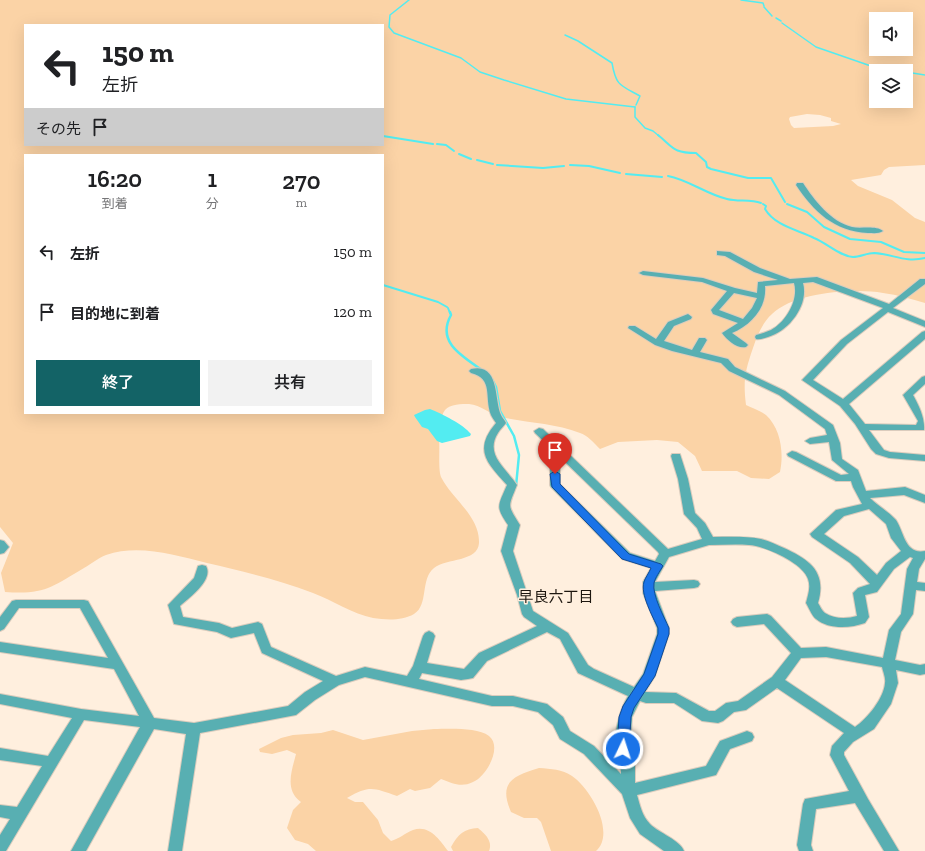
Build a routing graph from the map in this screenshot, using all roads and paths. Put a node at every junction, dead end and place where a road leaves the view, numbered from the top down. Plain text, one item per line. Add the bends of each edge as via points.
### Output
1 (800, 185) dead end
2 (879, 232) dead end
3 (720, 253) dead end
4 (643, 273) dead end
5 (798, 280) junction
6 (788, 281) junction
7 (925, 281) edge
8 (732, 290) junction
9 (762, 297) junction
10 (889, 308) junction
11 (688, 317) dead end
12 (744, 322) junction
13 (925, 324) edge
14 (632, 328) dead end
15 (925, 334) edge
16 (759, 337) dead end
17 (702, 340) dead end
18 (658, 343) junction
19 (743, 345) dead end
20 (695, 353) junction
21 (474, 371) dead end
22 (925, 380) edge
23 (843, 404) junction
24 (924, 421) edge
25 (863, 427) junction
26 (538, 431) dead end
27 (832, 438) junction
28 (810, 441) dead end
29 (792, 454) dead end
30 (676, 456) dead end
31 (567, 457) junction
32 (925, 458) edge
33 (856, 477) junction
34 (863, 495) junction
35 (925, 499) edge
36 (871, 505) junction
37 (709, 540) junction
38 (0, 544) edge
39 (0, 550) edge
40 (908, 552) junction
41 (665, 554) junction
42 (922, 556) edge
43 (657, 566) junction
44 (202, 569) dead end
45 (877, 583) junction
46 (694, 584) dead end
47 (911, 585) junction
48 (649, 587) junction
49 (925, 587) edge
50 (737, 622) dead end
51 (0, 626) edge
52 (548, 626) junction
53 (428, 636) dead end
54 (0, 647) edge
55 (798, 653) junction
56 (888, 664) junction
57 (118, 665) junction
58 (419, 667) junction
59 (925, 669) edge
60 (776, 680) junction
61 (335, 681) junction
62 (410, 683) junction
63 (636, 694) junction
64 (0, 699) edge
65 (81, 714) junction
66 (150, 723) junction
67 (194, 729) junction
68 (854, 734) junction
69 (746, 736) dead end
70 (0, 754) edge
71 (51, 762) junction
72 (628, 791) junction
73 (858, 796) junction
74 (0, 811) edge
75 (20, 814) junction
76 (0, 848) edge
77 (78, 851) edge
78 (175, 851) edge
79 (677, 851) edge
80 (806, 851) edge
81 (892, 851) edge

1 - 2 street via 813,204 840,224
3 - 6 street
4 - 8 street via 703,280
5 - 6 street
5 - 10 street via 814,279
5 - 16 street via 800,293 786,323 777,331
6 - 9 street via 761,284
7 - 10 street
8 - 9 street
8 - 12 street via 715,310
9 - 12 street via 759,305
10 - 13 street
10 - 23 street via 844,342 807,380
11 - 18 street via 671,324
12 - 19 street via 726,333
14 - 18 street
15 - 23 street
17 - 20 street
18 - 20 street
20 - 27 street via 726,361 732,369 782,393 829,427
21 - 52 street via 486,377 491,384 496,414 501,423 492,436 489,449 493,464 512,485 504,505 505,512 514,525 507,551 524,595 528,614
22 - 24 street via 908,395
23 - 25 street
24 - 25 street via 920,428
25 - 32 street via 880,452
26 - 31 street
27 - 28 street
27 - 33 street via 837,460 854,472
29 - 33 street via 840,479
30 - 37 street via 690,514
31 - 41 street
31 - 43 street via 555,463 555,485 626,556
33 - 34 street
34 - 35 street via 905,491
34 - 36 street
36 - 40 street via 890,522 897,538
36 - 45 street via 840,513 816,534 854,560
37 - 41 street
37 - 45 street via 762,543 799,560 814,577 816,590 813,608 820,616 832,622 850,623 861,620 863,617 859,593 873,589
38 - 39 street via 3,546
40 - 42 street
40 - 45 street via 890,566
41 - 43 street
42 - 47 street via 913,569
43 - 48 street
44 - 61 street via 200,580 174,606 178,621 219,628 231,633 258,627 266,650
46 - 48 street
47 - 49 street
47 - 56 street via 907,614 895,630
48 - 63 street via 663,634 649,676
50 - 55 street via 767,619
51 - 57 street via 16,604 84,604
52 - 58 street via 483,657 468,674
52 - 63 street via 564,636 583,670
53 - 58 street
54 - 57 street
55 - 56 street via 826,652
55 - 60 street
56 - 59 street
56 - 68 street via 892,683 886,700 868,725
57 - 66 street
58 - 62 street
60 - 63 street via 741,706 731,707 718,717 707,717 676,698 646,698
60 - 68 street
61 - 62 street via 365,672
61 - 67 street via 291,711
62 - 72 street via 492,701 513,701 542,708 558,721 565,736 589,750
63 - 72 street via 625,717 623,749 628,763
64 - 65 street
65 - 66 street
65 - 71 street
66 - 67 street
66 - 77 street
67 - 78 street
68 - 73 street via 837,750 837,755
69 - 72 street via 725,745 711,771
70 - 71 street
71 - 75 street
72 - 79 street via 645,829
73 - 80 street via 810,804 804,845
73 - 81 street
74 - 75 street
75 - 76 street

